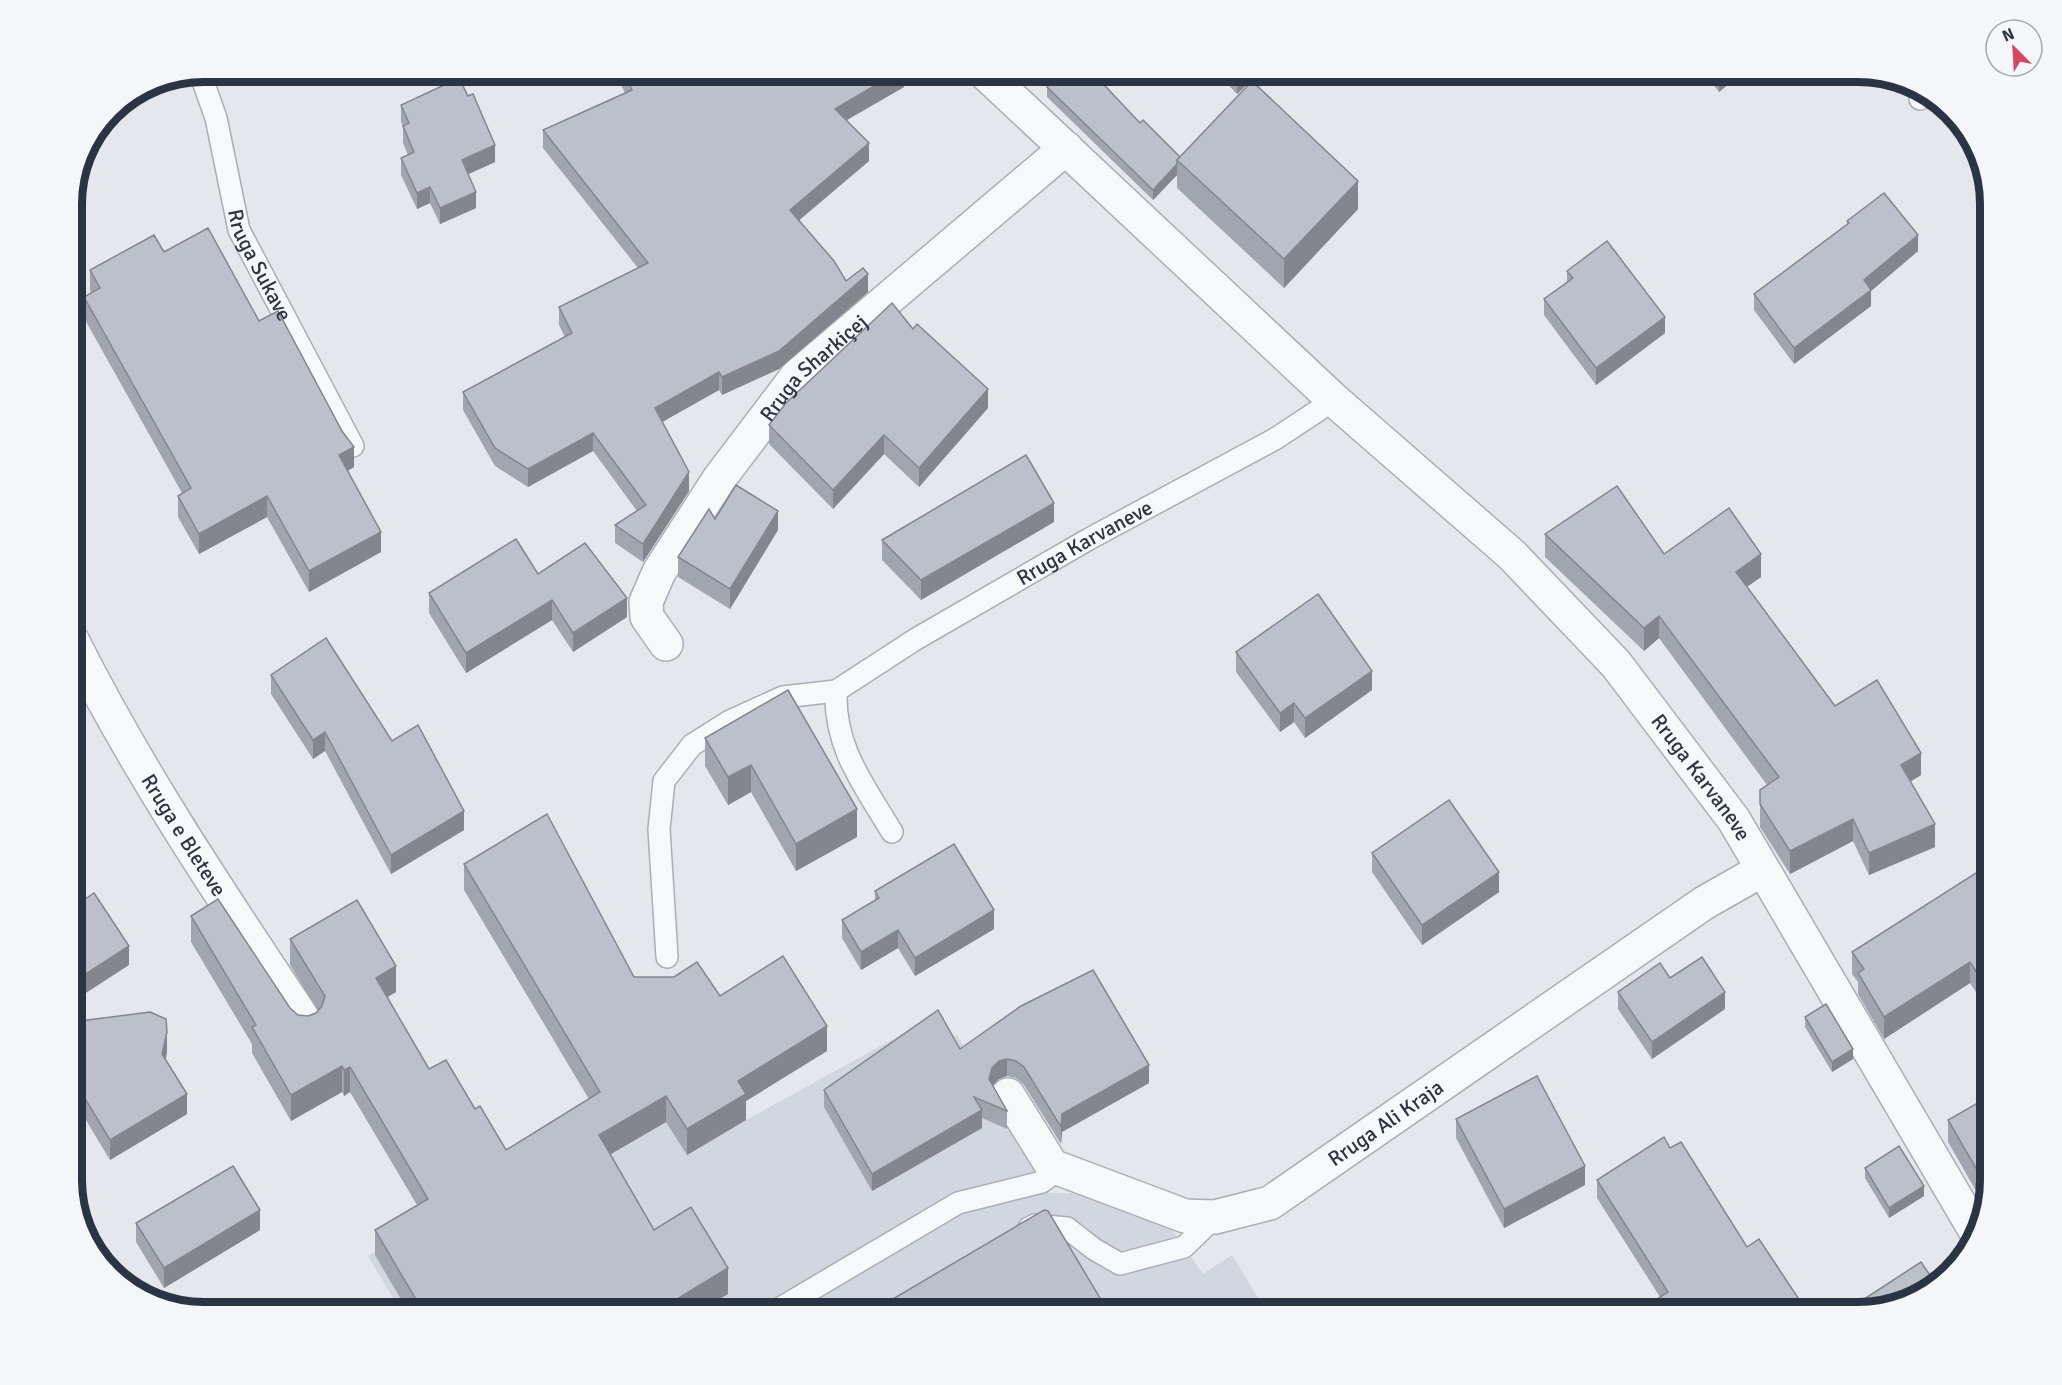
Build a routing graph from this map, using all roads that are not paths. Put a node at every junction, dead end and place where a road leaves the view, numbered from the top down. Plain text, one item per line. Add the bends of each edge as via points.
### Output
1 (204, 83) edge
2 (996, 83) edge
3 (1066, 147) junction
4 (1334, 400) junction
5 (353, 446) edge
6 (666, 644) dead end
7 (83, 662) edge
8 (836, 691) junction
9 (892, 832) dead end
10 (1762, 870) junction
11 (668, 957) dead end
12 (306, 1023) edge
13 (1008, 1095) dead end
14 (1059, 1169) junction
15 (1215, 1217) junction
16 (1971, 1224) edge
17 (1015, 1235) edge
18 (791, 1302) edge

1 - 5 lane, Rruga Sukave via 216,118 239,230
2 - 3 street, Rruga Karvaneve
3 - 4 street, Rruga Karvaneve
3 - 6 street, Rruga Sharkiçej via 797,376 719,479 659,572 646,602 647,617
4 - 8 lane, Rruga Karvaneve via 1275,439 1089,539 916,639
4 - 10 street, Rruga Karvaneve via 1512,555 1616,664 1734,820
7 - 12 street, Rruga e Bleteve via 186,842
8 - 9 lane via 835,714 841,741
8 - 11 lane, Rruga Karvaneve via 783,697 730,721 692,746 664,781 660,829
10 - 15 street, Rruga Ali Kraja via 1704,903 1270,1203
10 - 16 street, Rruga Karvaneve
13 - 14 street, Rruga Ali Kraja via 1052,1166
14 - 15 street, Rruga Ali Kraja via 1185,1216
14 - 18 lane via 1042,1182 958,1203
15 - 17 lane via 1184,1247 1120,1264 1067,1228 1035,1225

